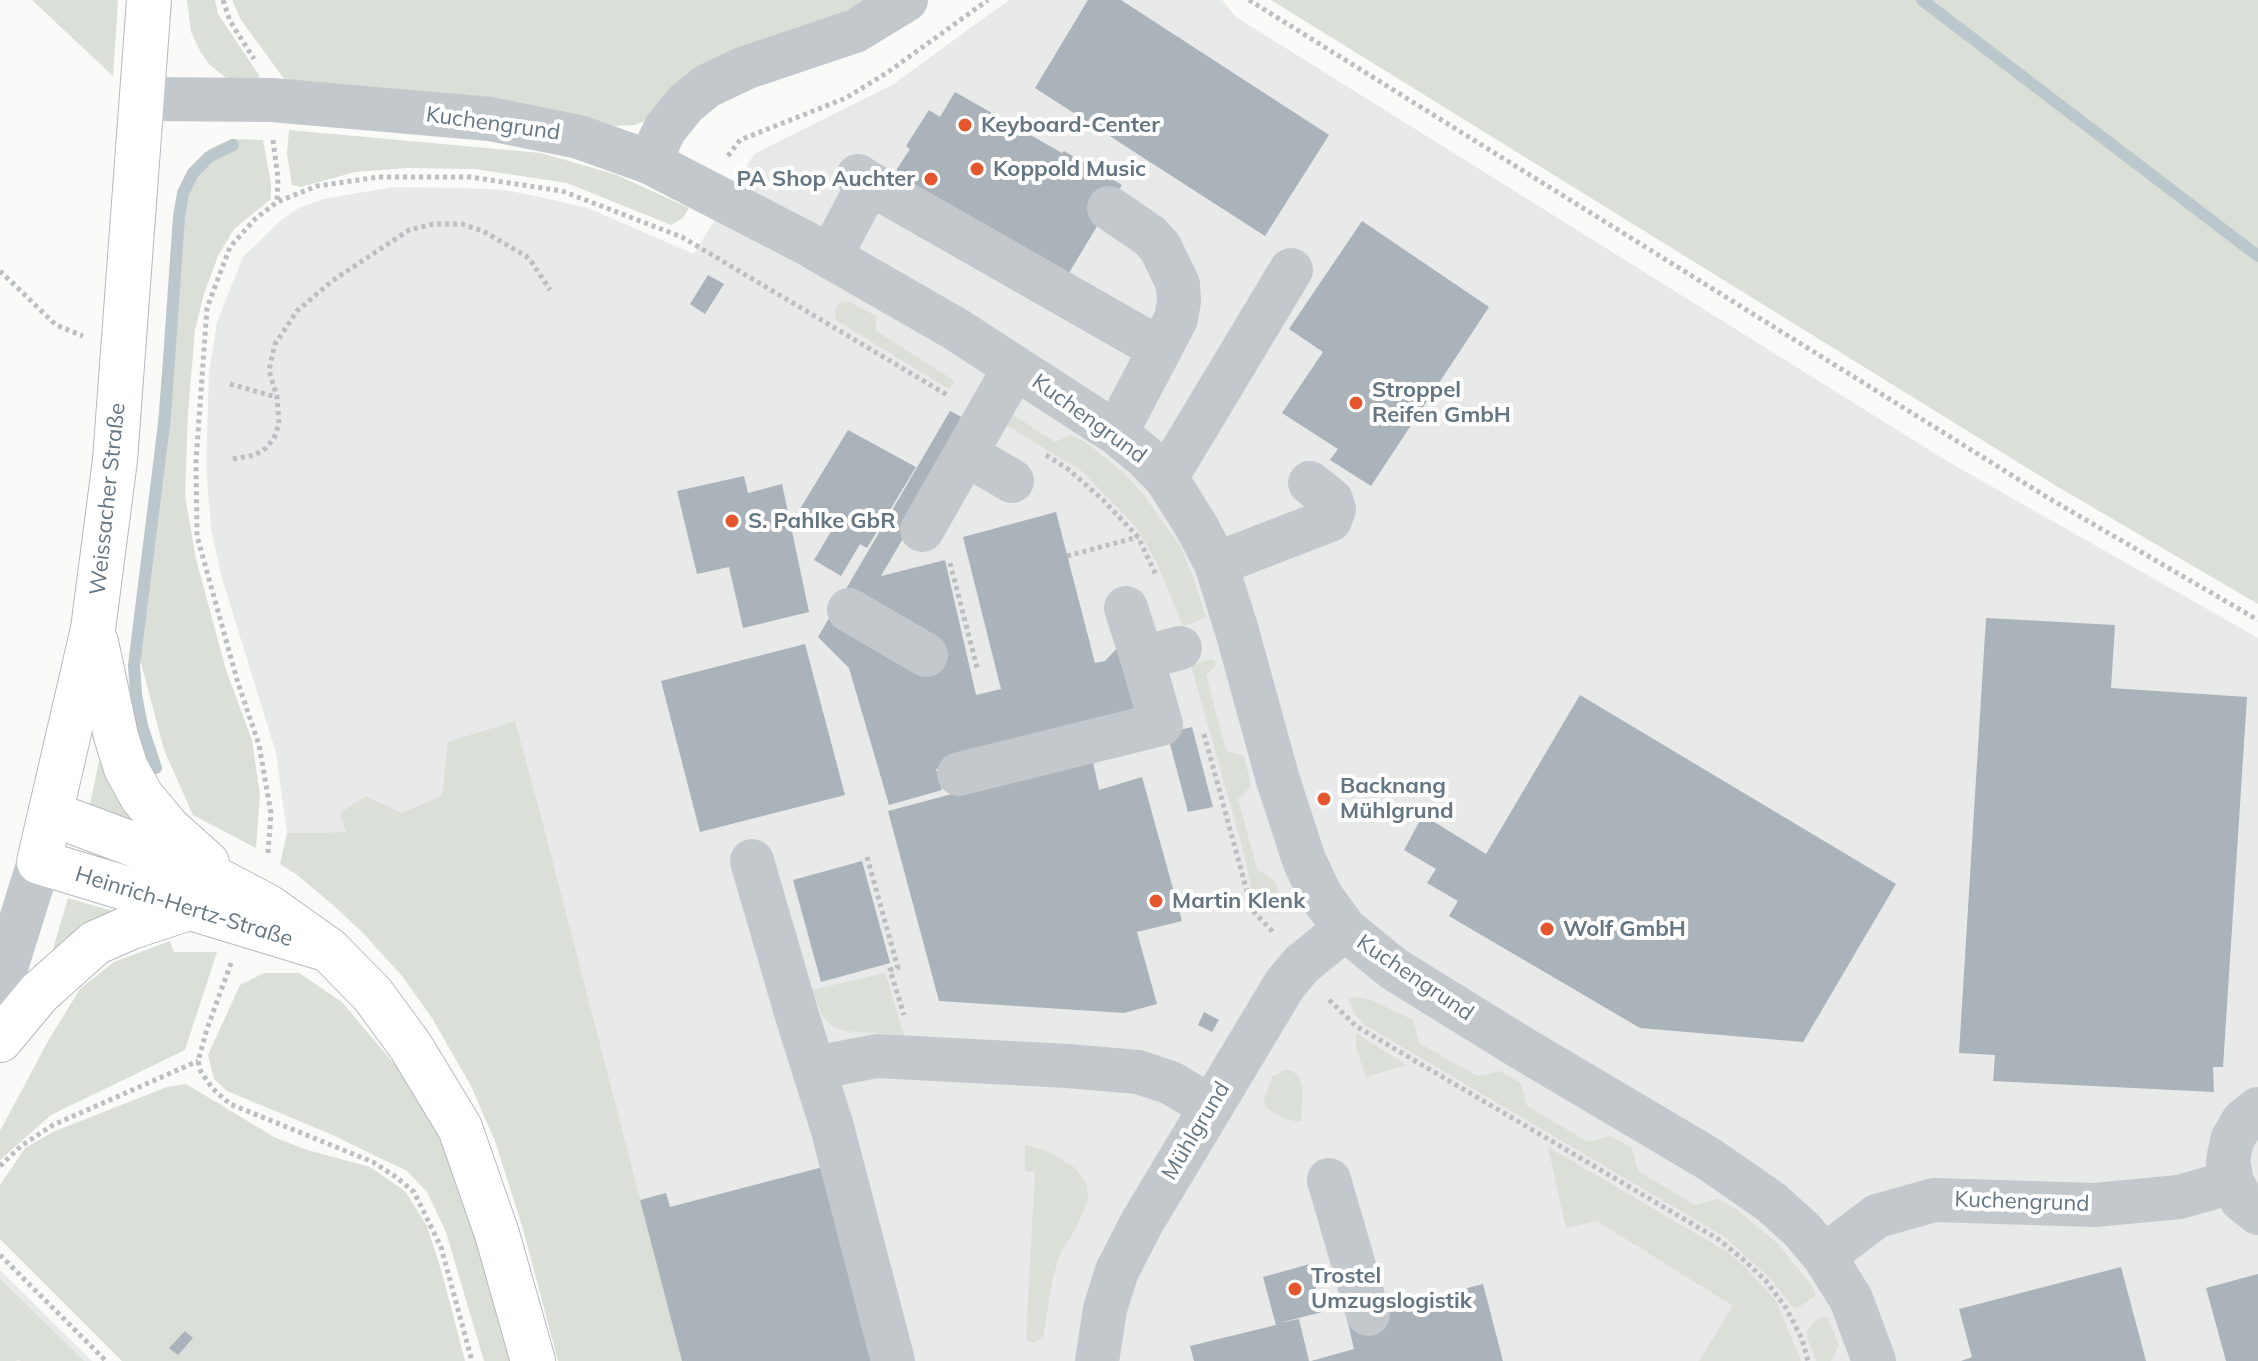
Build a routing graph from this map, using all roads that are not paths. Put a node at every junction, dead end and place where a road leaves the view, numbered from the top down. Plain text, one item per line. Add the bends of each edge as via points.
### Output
1 (149, 0) edge
2 (906, 0) edge
3 (142, 99) junction
4 (649, 162) junction
5 (1109, 208) dead end
6 (830, 257) junction
7 (1291, 270) dead end
8 (1160, 349) junction
9 (1015, 367) junction
10 (1116, 433) junction
11 (966, 454) junction
12 (1166, 478) junction
13 (1012, 481) dead end
14 (1310, 483) dead end
15 (929, 519) road end
16 (1216, 564) junction
17 (1126, 608) dead end
18 (849, 610) dead end
19 (93, 629) junction
20 (926, 655) dead end
21 (959, 774) dead end
22 (52, 814) junction
23 (752, 861) dead end
24 (39, 862) junction
25 (267, 906) junction
26 (189, 908) junction
27 (1345, 929) junction
28 (329, 950) junction
29 (0, 987) edge
30 (0, 1040) edge
31 (814, 1068) junction
32 (1211, 1107) junction
33 (2258, 1109) edge
34 (1329, 1180) dead end
35 (2245, 1197) edge
36 (1824, 1256) junction
37 (1368, 1314) dead end
38 (533, 1361) edge
39 (893, 1361) edge
40 (1097, 1361) edge
41 (1874, 1361) edge

1 - 3 main road, Weissacher Straße
2 - 4 street via 855,31 707,86 665,129
3 - 4 street, Kuchengrund via 272,100 490,119 579,137
3 - 19 main road, Weissacher Straße via 115,460
4 - 6 street, Kuchengrund
5 - 8 street via 1160,247 1178,284 1176,319
6 - 8 street via 864,180 1024,281
6 - 9 street, Kuchengrund
7 - 12 street
8 - 10 street
9 - 10 street, Kuchengrund
9 - 11 street
10 - 12 street, Kuchengrund
11 - 13 street
11 - 15 street
12 - 16 street, Kuchengrund
14 - 16 street via 1331,500 1330,520
16 - 27 street, Kuchengrund via 1304,860
17 - 21 street via 1161,653 1161,724
18 - 20 street
19 - 22 main road, Weissacher Straße
19 - 25 main road via 116,736 142,797 206,862
22 - 24 main road, Weissacher Straße
22 - 25 main road, Heinrich-Hertz-Straße via 191,866
23 - 31 street
24 - 26 main road, Heinrich-Hertz-Straße
24 - 29 street, Weissacher Straße
25 - 28 main road, Heinrich-Hertz-Straße
26 - 28 main road, Heinrich-Hertz-Straße
26 - 30 main road via 95,943 39,993
27 - 32 street, Mühlgrund via 1285,984 1253,1004
27 - 36 street, Kuchengrund via 1394,969 1734,1176 1771,1202
28 - 38 main road, Heinrich-Hertz-Straße via 381,1006 460,1128
31 - 32 street via 877,1056 1138,1072 1171,1083
31 - 39 street
32 - 40 street, Mühlgrund via 1117,1271
33 - 35 street, Kuchengrund via 2232,1140 2228,1161
34 - 37 street
35 - 36 street, Kuchengrund via 2179,1197 2095,1216 1979,1212 1934,1200 1877,1216
36 - 41 street, Kuchengrund via 1851,1299

